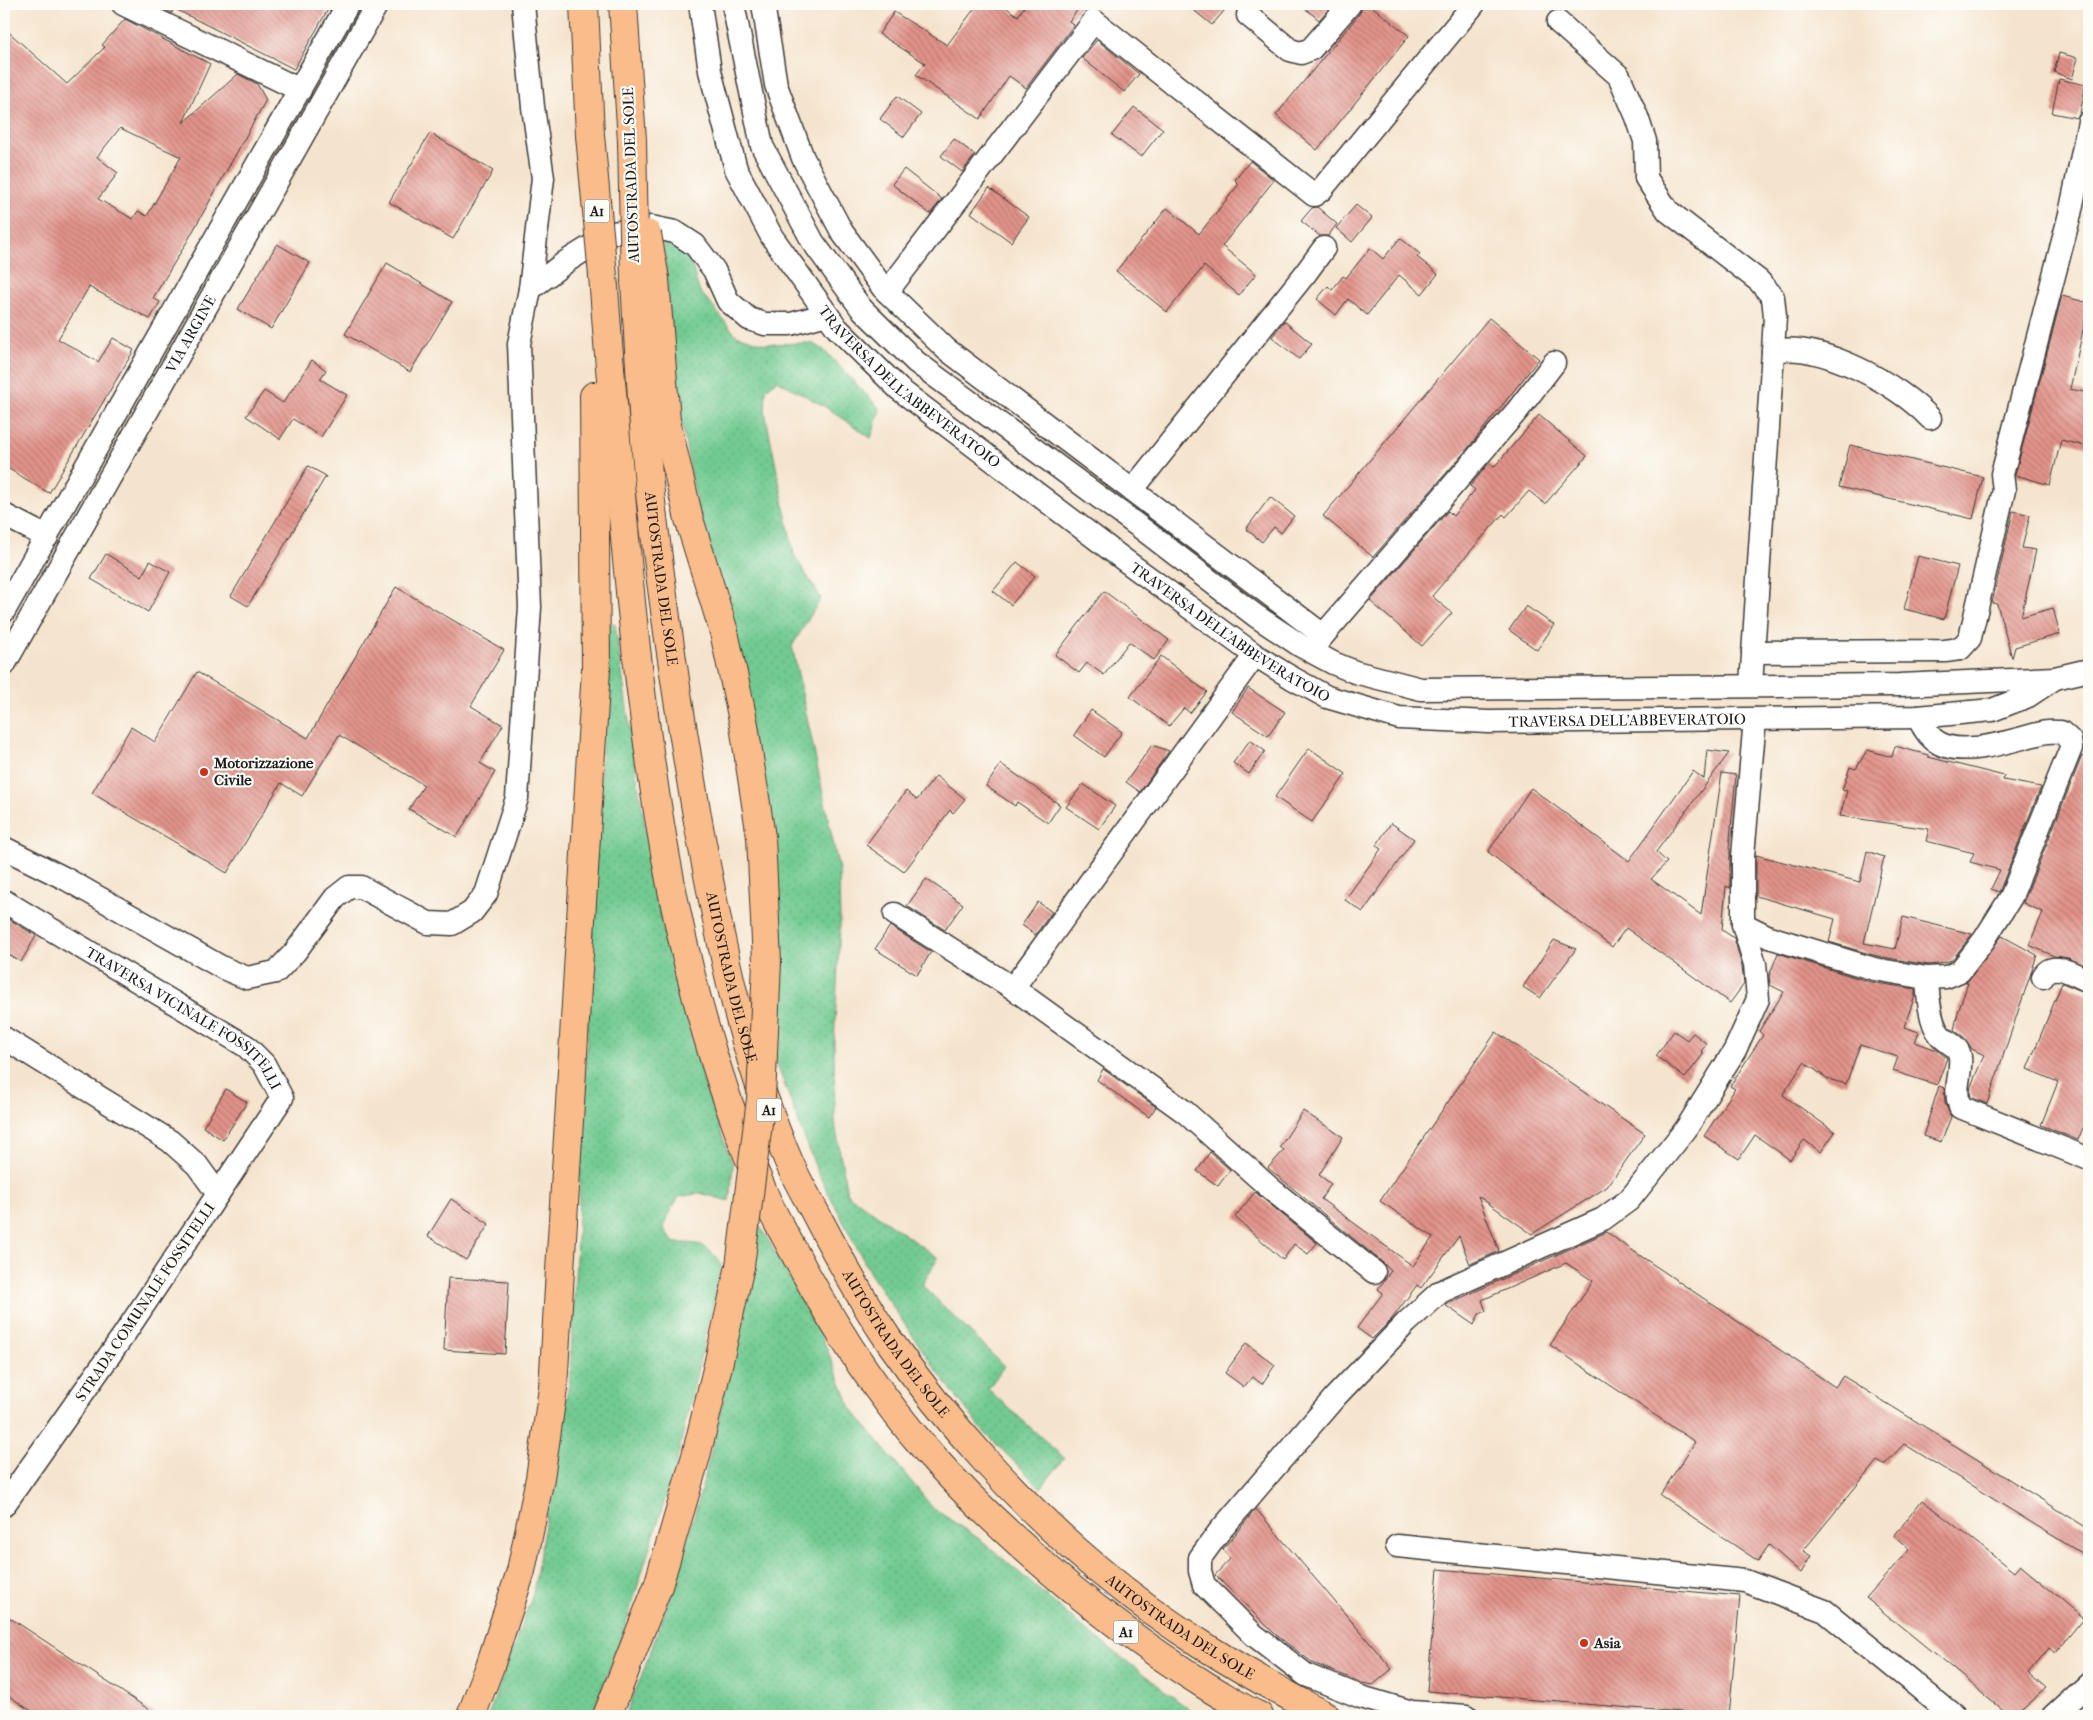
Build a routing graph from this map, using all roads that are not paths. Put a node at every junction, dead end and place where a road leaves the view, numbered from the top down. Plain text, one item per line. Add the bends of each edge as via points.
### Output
1 (124, 4) edge
2 (348, 4) edge
3 (377, 4) edge
4 (524, 4) edge
5 (584, 4) edge
6 (623, 4) edge
7 (700, 4) edge
8 (733, 4) edge
9 (763, 4) edge
10 (1350, 4) edge
11 (1474, 4) edge
12 (1248, 15) dead end
13 (1558, 22) dead end
14 (300, 90) junction
15 (2089, 122) edge
16 (1324, 248) dead end
17 (645, 280) junction
18 (596, 287) junction
19 (530, 289) junction
20 (887, 292) junction
21 (827, 314) junction
22 (1773, 351) junction
23 (1554, 363) dead end
24 (1930, 418) dead end
25 (1133, 488) junction
26 (4, 515) edge
27 (47, 537) junction
28 (4, 611) edge
29 (1316, 643) junction
30 (1753, 652) junction
31 (1256, 655) junction
32 (4, 665) edge
33 (2089, 670) edge
34 (2055, 678) junction
35 (1751, 685) junction
36 (1918, 717) junction
37 (1756, 719) junction
38 (4, 848) edge
39 (4, 901) edge
40 (895, 914) dead end
41 (1743, 924) junction
42 (2043, 977) dead end
43 (1927, 978) junction
44 (2089, 981) edge
45 (1012, 988) junction
46 (4, 1038) edge
47 (2089, 1159) edge
48 (218, 1194) junction
49 (1374, 1272) dead end
50 (4, 1505) edge
51 (1397, 1546) dead end
52 (2089, 1683) edge
53 (471, 1716) edge
54 (607, 1716) edge
55 (1258, 1716) edge
56 (1326, 1716) edge
57 (1466, 1716) edge
58 (1954, 1716) edge
59 (2053, 1716) edge

1 - 14 street
2 - 14 street, VIA ARGINE
3 - 32 street, VIA ARGINE
4 - 19 street via 543,178
5 - 18 highway, bridge
6 - 17 highway, AUTOSTRADA DEL SOLE, bridge
7 - 21 street, TRAVERSA DELL'ABBEVERATOIO via 710,71 736,169 772,237
8 - 29 street, TRAVERSA DELL'ABBEVERATOIO via 762,146 812,242 861,308 916,362 1256,616
9 - 20 street via 776,85 803,158 842,232
10 - 12 street via 1311,49 1301,53 1290,50
11 - 20 street via 1321,190 1314,194 1094,21
13 - 22 street via 1619,76 1645,141 1646,178 1668,211 1759,281 1773,297
14 - 27 street, VIA ARGINE
15 - 30 street via 2070,214 2002,474 2004,490 1970,638 1960,648 1945,651
16 - 25 street
17 - 54 highway, bridge via 666,421 689,519 724,632 744,725 761,837 767,962 761,1099 740,1266 696,1456 658,1586
17 - 56 highway, AUTOSTRADA DEL SOLE / A1 via 649,478 684,742 728,977 754,1068 789,1163 838,1256 887,1338 949,1419 1029,1506 1099,1570 1180,1630 1261,1681
18 - 53 highway via 596,668 553,1388 540,1478 521,1570
18 - 55 highway, AUTOSTRADA DEL SOLE / A1 via 642,710 668,865 699,1012 728,1103 768,1202 821,1302 871,1378 928,1452 1005,1530 1072,1591 1185,1672
19 - 21 street via 612,232 651,227 675,232 695,245 714,270 728,301 748,319 765,324 792,324
19 - 38 street via 519,344 530,607 517,798 486,894 472,912 452,924 428,923 361,888 349,887 335,898 296,952 276,972 247,978 223,968 66,879
20 - 25 street via 946,349
21 - 31 street, TRAVERSA DELL'ABBEVERATOIO via 898,388
22 - 24 street via 1799,349 1825,354 1897,390
22 - 30 street
23 - 29 street via 1517,412
25 - 29 street
26 - 27 street
27 - 28 street, VIA ARGINE
29 - 35 street, TRAVERSA DELL'ABBEVERATOIO via 1333,663 1421,689
30 - 35 street
31 - 37 street, TRAVERSA DELL'ABBEVERATOIO via 1327,697 1399,718 1489,722
31 - 45 street
33 - 34 street, TRAVERSA DELL'ABBEVERATOIO
34 - 35 street, TRAVERSA DELL'ABBEVERATOIO via 1900,686
34 - 36 street, TRAVERSA DELL'ABBEVERATOIO via 2028,696 1992,710
36 - 37 street, TRAVERSA DELL'ABBEVERATOIO
36 - 43 street via 1934,740 1951,748 1996,745 2044,732 2061,732 2070,740 2071,748 2011,897 1960,971
37 - 41 street via 1743,856
39 - 48 street, TRAVERSA VICINALE FOSSITELLI via 246,1046 264,1064 282,1098
40 - 45 street
41 - 43 street via 1770,937 1874,969
41 - 57 street via 1755,964 1758,999 1735,1050 1686,1130 1629,1200 1603,1219 1440,1292 1336,1396 1200,1558 1204,1585 1254,1634 1306,1675 1361,1697 1412,1712
42 - 44 street via 2052,968
43 - 47 street via 1930,1009 1939,1034 1956,1048 1960,1056 1956,1096 1960,1107
45 - 49 street via 1185,1112
46 - 48 street, STRADA COMUNALE FOSSITELLI via 170,1141 197,1165
48 - 50 street, STRADA COMUNALE FOSSITELLI
51 - 58 street via 1745,1580 1825,1611
52 - 59 street

